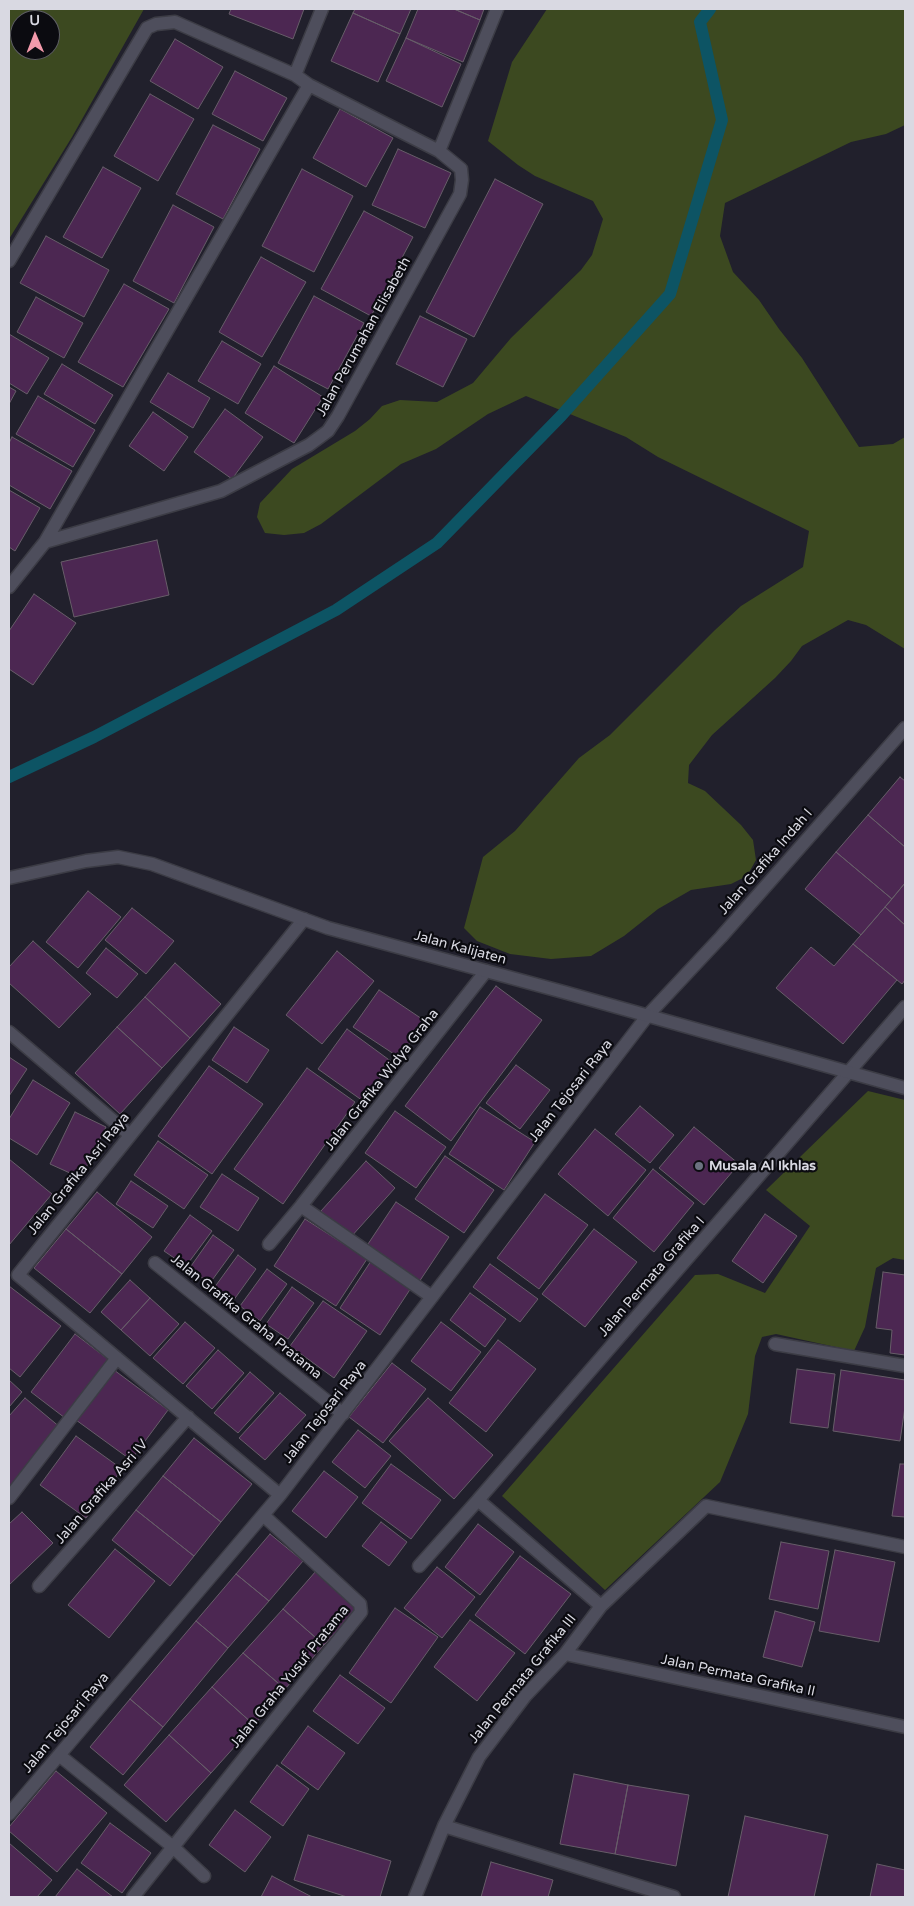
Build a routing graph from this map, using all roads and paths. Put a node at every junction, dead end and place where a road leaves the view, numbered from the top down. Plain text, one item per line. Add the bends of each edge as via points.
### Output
1 (322, 9) edge
2 (497, 9) edge
3 (295, 75) junction
4 (309, 84) junction
5 (439, 151) junction
6 (9, 262) edge
7 (45, 542) junction
8 (9, 588) edge
9 (905, 728) edge
10 (9, 878) edge
11 (304, 919) junction
12 (486, 971) junction
13 (905, 1007) edge
14 (648, 1015) junction
15 (9, 1032) edge
16 (850, 1073) junction
17 (905, 1088) edge
18 (130, 1135) junction
19 (301, 1206) junction
20 (269, 1244) dead end
21 (154, 1263) dead end
22 (13, 1271) edge
23 (432, 1297) junction
24 (775, 1344) dead end
25 (117, 1358) junction
26 (905, 1366) edge
27 (343, 1414) junction
28 (188, 1417) junction
29 (280, 1495) junction
30 (9, 1498) edge
31 (478, 1500) junction
32 (263, 1515) junction
33 (905, 1547) edge
34 (418, 1566) dead end
35 (38, 1586) dead end
36 (602, 1606) junction
37 (565, 1654) junction
38 (905, 1727) edge
39 (59, 1755) junction
40 (9, 1814) edge
41 (444, 1826) junction
42 (173, 1847) junction
43 (204, 1876) dead end
44 (133, 1897) edge
45 (415, 1897) edge
46 (674, 1897) edge

1 - 3 street
2 - 5 street
3 - 4 street, Jalan Perumahan Elisabeth
3 - 6 street, Jalan Perumahan Elisabeth via 176,22 147,28
4 - 5 street, Jalan Perumahan Elisabeth
4 - 7 street
5 - 7 street, Jalan Perumahan Elisabeth via 461,169 460,194 328,431 309,445 221,491
7 - 8 street
9 - 14 street, Jalan Grafika Indah I
10 - 11 street, Jalan Kalijaten via 86,861 118,858 152,864
11 - 12 street, Jalan Kalijaten
11 - 18 street, Jalan Grafika Asri Raya
12 - 14 street, Jalan Kalijaten
12 - 19 street, Jalan Grafika Widya Graha
13 - 16 street, Jalan Permata Grafika I
14 - 16 street, Jalan Kalijaten
14 - 23 street, Jalan Tejosari Raya
15 - 18 street
16 - 17 street, Jalan Kalijaten
16 - 31 street, Jalan Permata Grafika I
18 - 22 street, Jalan Grafika Asri Raya
19 - 20 street, Jalan Grafika Widya Graha
19 - 23 street
21 - 27 street, Jalan Grafika Graha Pratama
22 - 25 street, Jalan Grafika Asri Raya
23 - 27 street, Jalan Tejosari Raya
24 - 26 street
25 - 28 street, Jalan Grafika Asri Raya
25 - 30 street
27 - 29 street, Jalan Tejosari Raya
28 - 29 street, Jalan Grafika Asri Raya
28 - 35 street, Jalan Grafika Asri IV
29 - 32 street, Jalan Tejosari Raya
31 - 34 street, Jalan Permata Grafika I
31 - 36 street
32 - 39 street, Jalan Tejosari Raya
32 - 42 street, Jalan Graha Yusuf Pratama via 360,1604 362,1612
33 - 36 street, Jalan Permata Grafika III via 706,1506
36 - 37 street, Jalan Permata Grafika III
37 - 38 street, Jalan Permata Grafika II
37 - 41 street, Jalan Permata Grafika III via 526,1695 479,1756
39 - 40 street, Jalan Tejosari Raya
39 - 42 street
41 - 45 street, Jalan Permata Grafika III
41 - 46 street
42 - 43 street
42 - 44 street, Jalan Graha Yusuf Pratama

